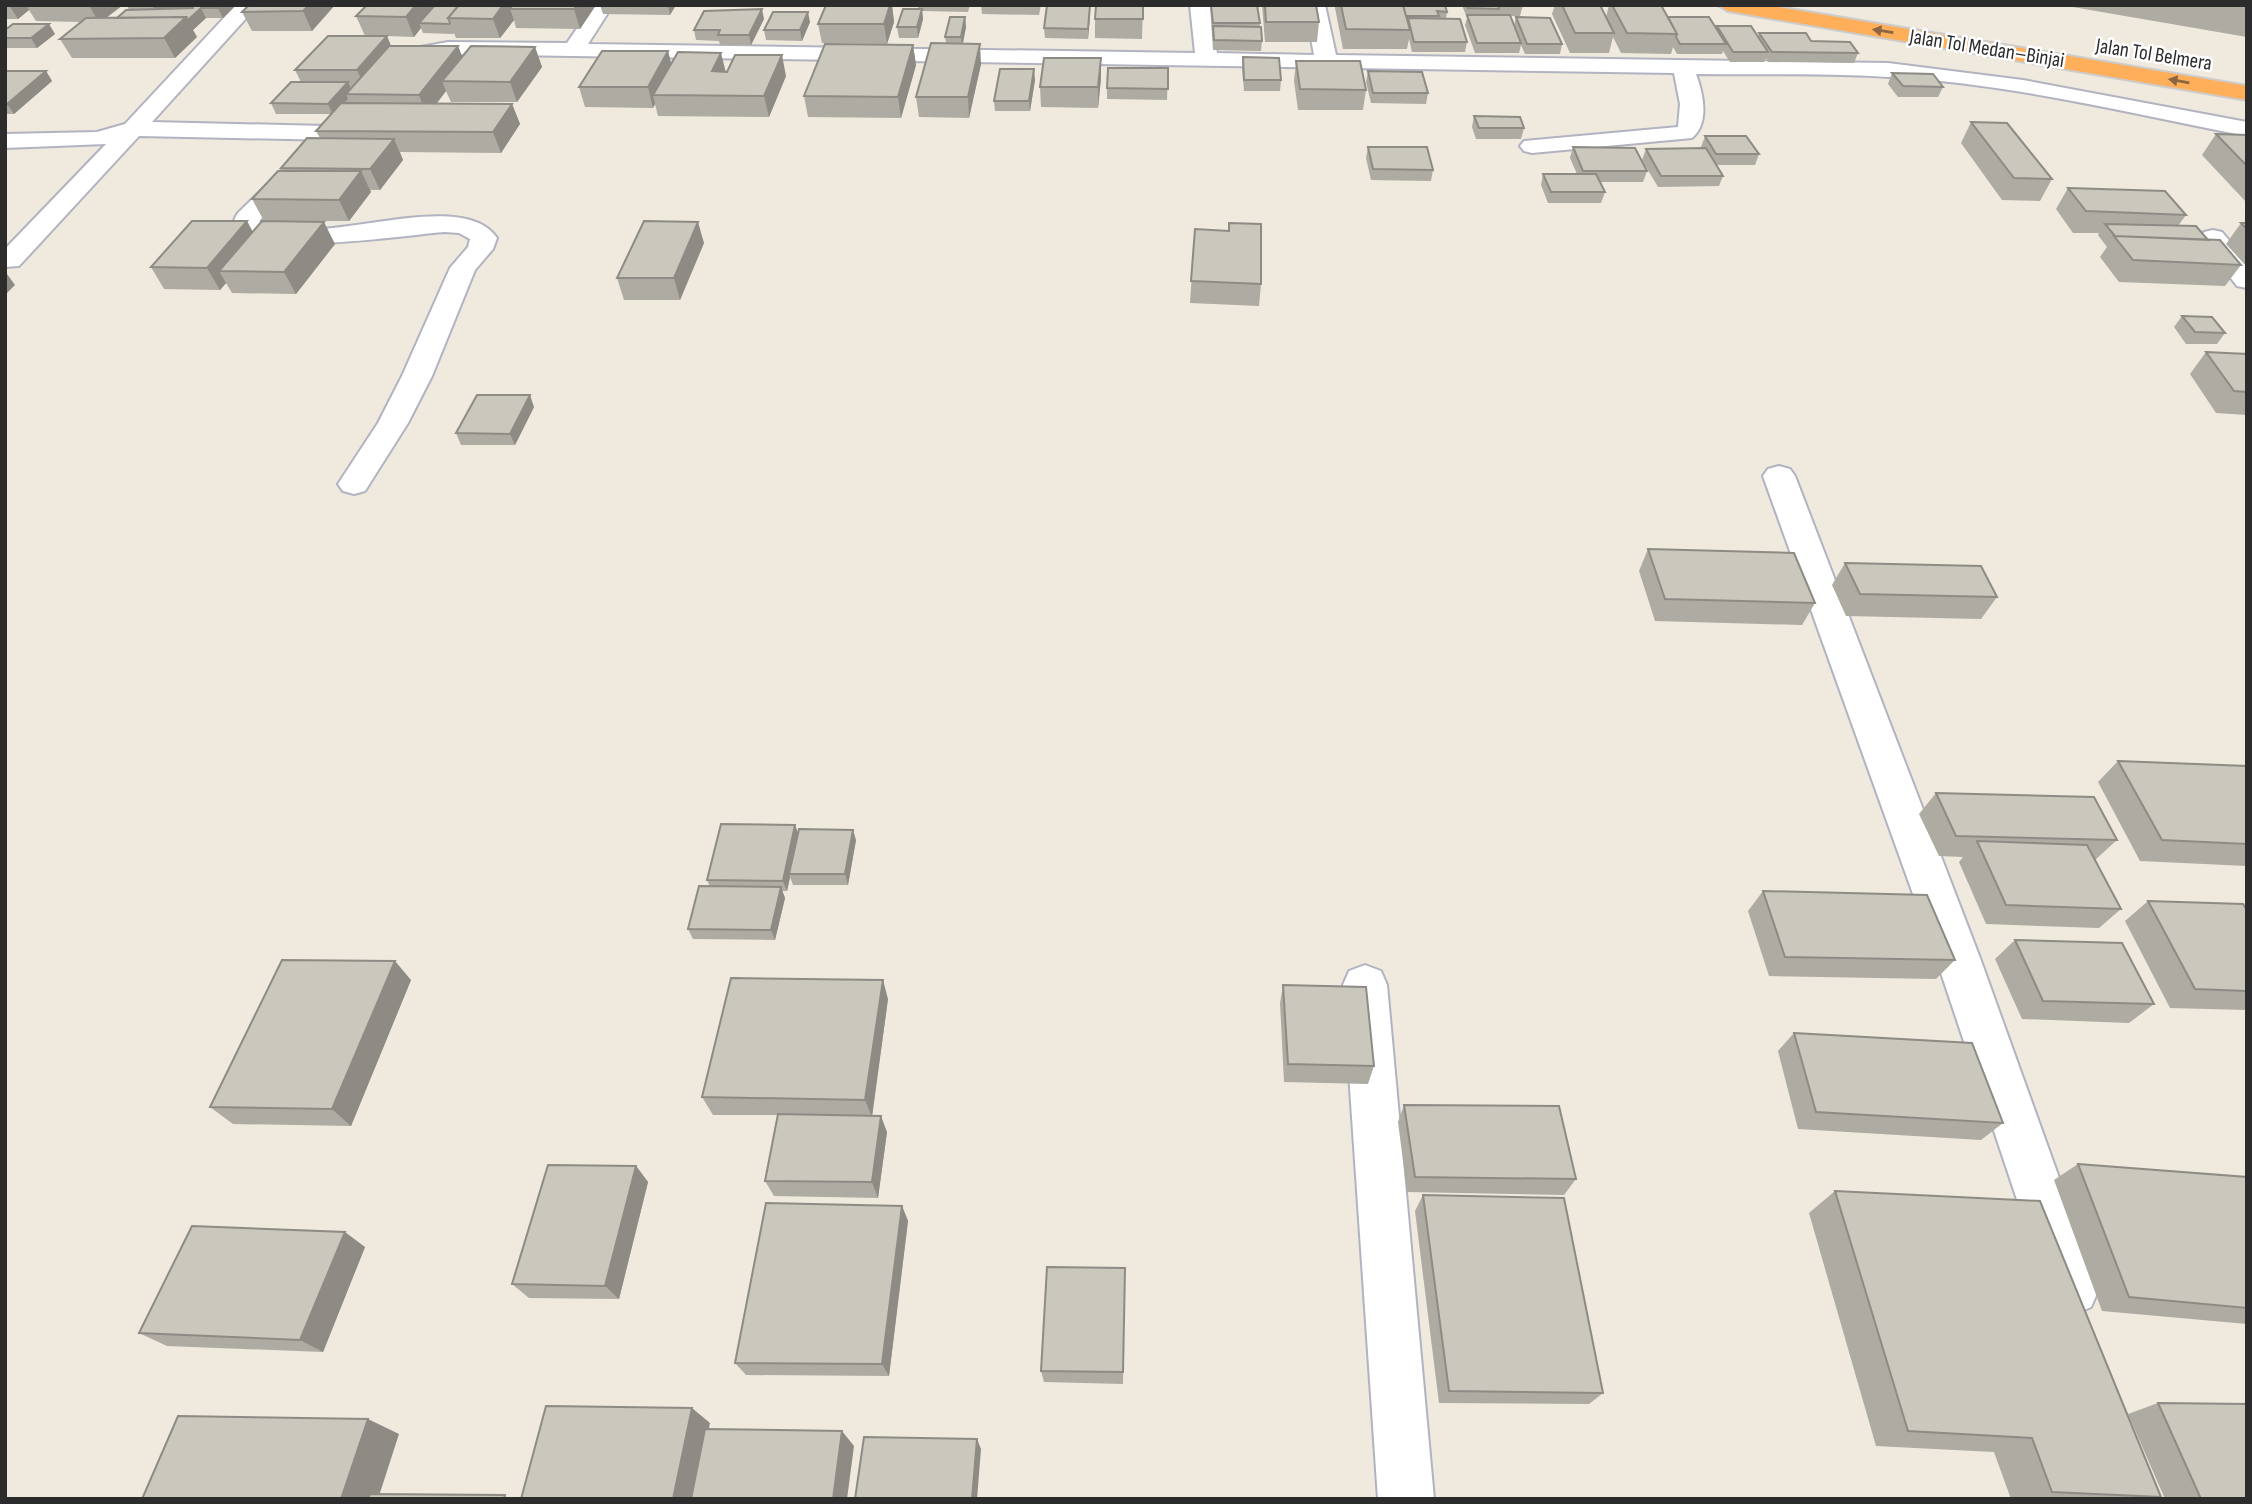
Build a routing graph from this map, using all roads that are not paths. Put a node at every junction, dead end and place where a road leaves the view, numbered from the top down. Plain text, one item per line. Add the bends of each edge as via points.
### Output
1 (248, 5) edge
2 (603, 5) edge
3 (1200, 5) edge
4 (1315, 5) edge
5 (1728, 5) edge
6 (573, 50) junction
7 (1207, 60) junction
8 (1326, 61) junction
9 (1682, 66) junction
10 (388, 70) edge
11 (371, 90) edge
12 (2247, 93) edge
13 (133, 129) junction
14 (2247, 129) edge
15 (332, 134) junction
16 (5, 141) edge
17 (1532, 146) dead end
18 (2213, 238) edge
19 (10, 260) dead end
20 (2247, 280) edge
21 (1779, 475) dead end
22 (354, 484) dead end
23 (1364, 985) edge
24 (2086, 1327) edge
25 (1406, 1499) edge

1 - 13 street
2 - 6 street
3 - 7 street
4 - 8 street
12 -> 5 highway, Jalan Tol Medan–Binjai
6 - 7 street
6 - 10 street via 448,48 418,52 397,60
7 - 8 street
8 - 9 street
9 - 14 street via 1941,74
9 - 17 street via 1689,81 1692,114 1690,128 1684,133
11 - 15 street
13 - 15 street
13 - 16 street via 98,139
13 - 19 street
15 - 22 street via 247,218 247,227 268,235 334,235 436,224 471,228 484,238 463,268 393,423
18 - 20 street
21 - 24 street via 1958,958
23 - 25 street

